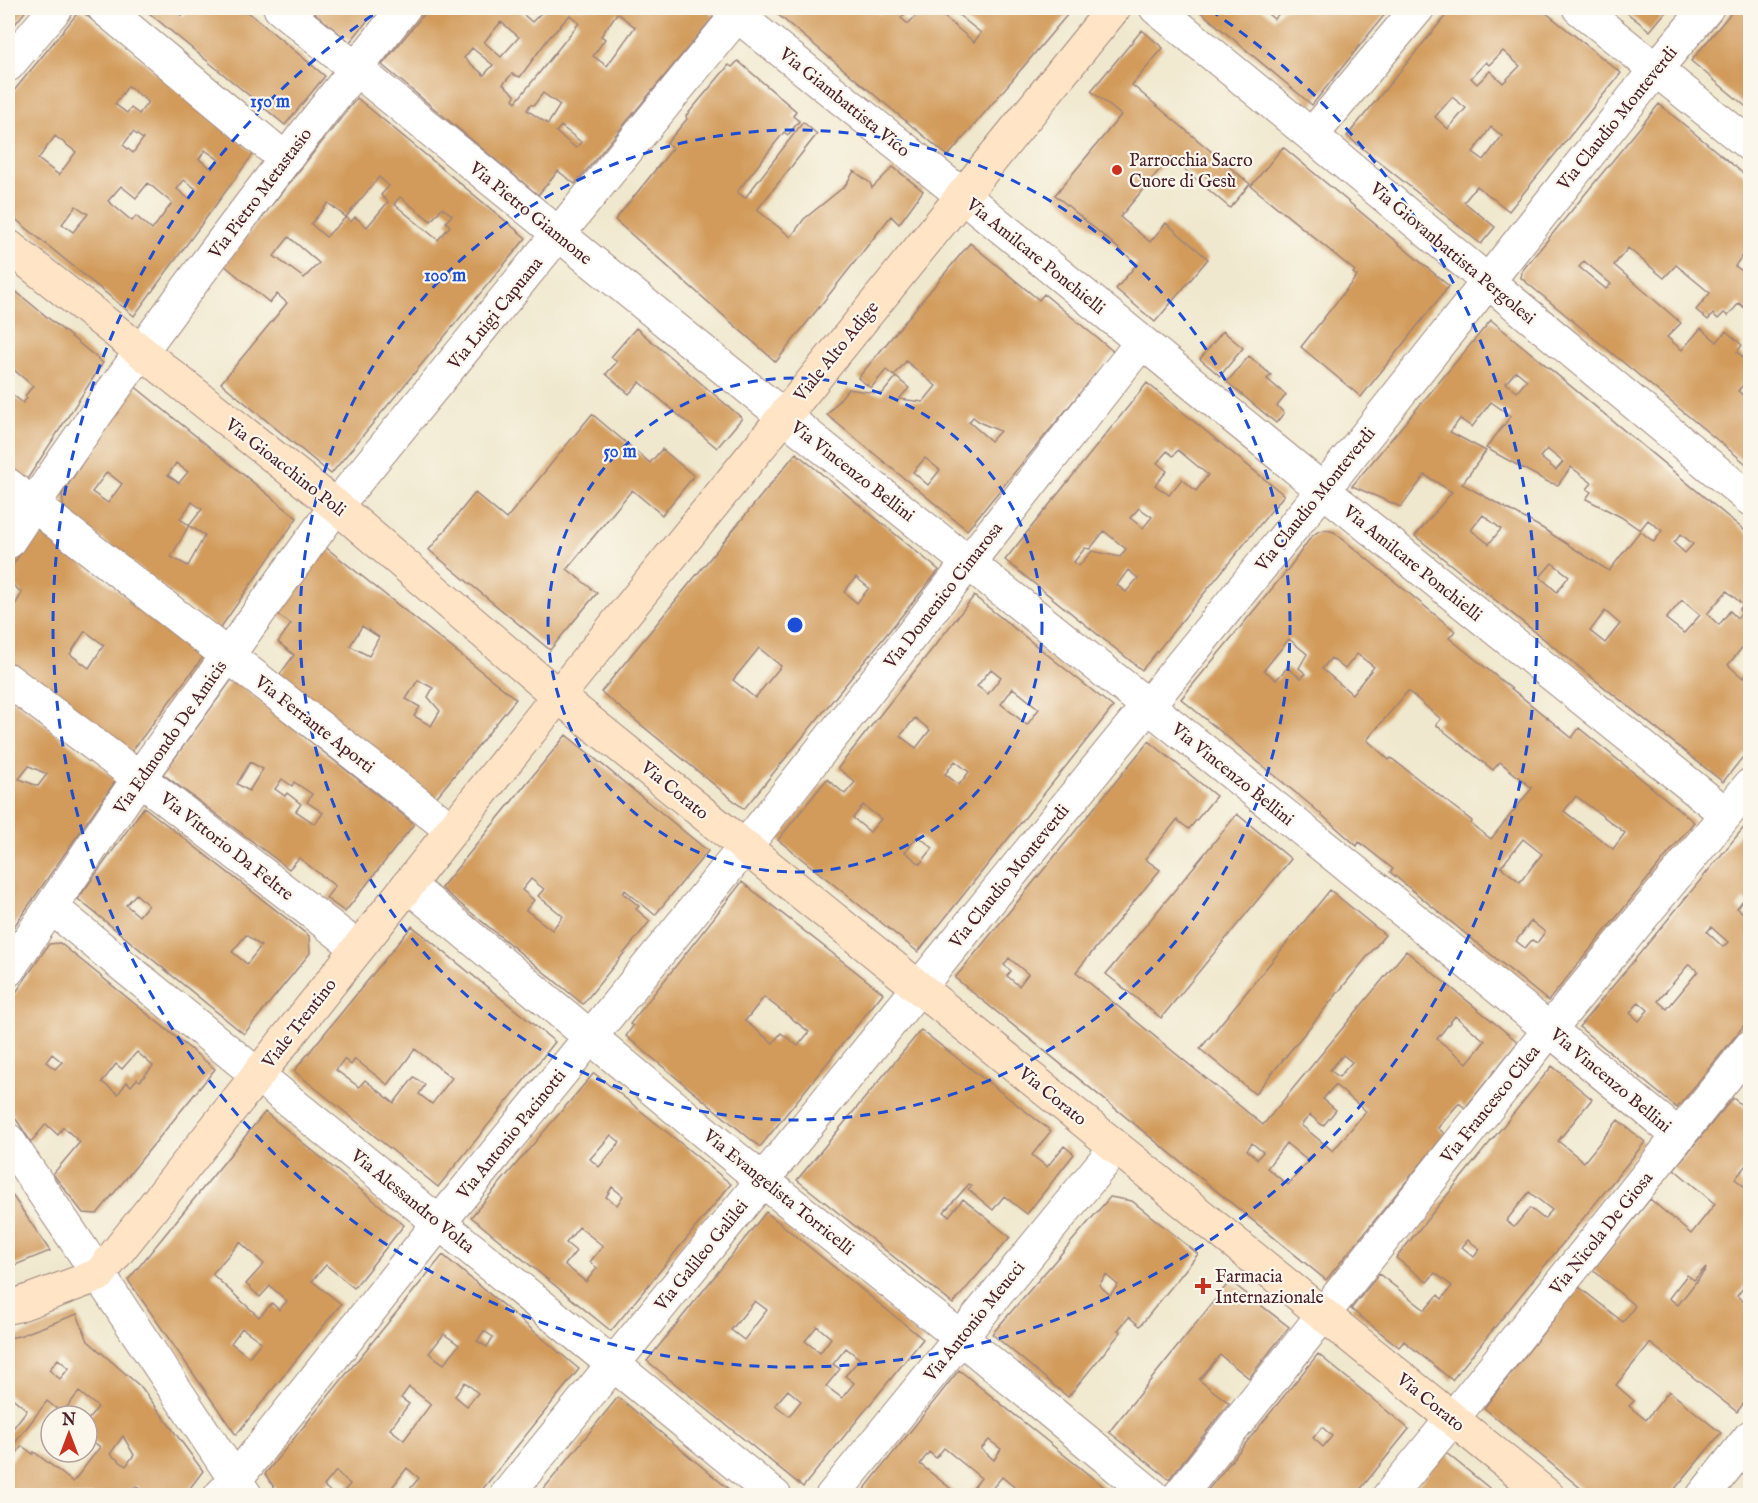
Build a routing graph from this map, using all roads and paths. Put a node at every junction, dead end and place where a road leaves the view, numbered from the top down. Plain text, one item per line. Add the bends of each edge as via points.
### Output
1 (56, 8) edge
2 (104, 8) edge
3 (280, 8) edge
4 (404, 8) edge
5 (1114, 8) edge
6 (1156, 8) edge
7 (1418, 8) edge
8 (1579, 8) edge
9 (1707, 8) edge
10 (736, 10) edge
11 (8, 65) edge
12 (356, 68) junction
13 (1656, 69) junction
14 (1312, 135) junction
15 (1750, 145) edge
16 (285, 159) junction
17 (962, 195) junction
18 (558, 236) junction
19 (8, 246) edge
20 (1487, 282) junction
21 (1141, 343) junction
22 (141, 352) junction
23 (784, 416) junction
24 (1323, 490) junction
25 (20, 495) edge
26 (1750, 499) edge
27 (336, 506) junction
28 (8, 542) edge
29 (969, 562) junction
30 (227, 656) junction
31 (8, 680) edge
32 (558, 696) junction
33 (1148, 705) junction
34 (139, 778) junction
35 (1750, 785) edge
36 (1726, 814) junction
37 (452, 830) junction
38 (746, 847) junction
39 (408, 885) junction
40 (51, 907) junction
41 (358, 948) junction
42 (8, 970) edge
43 (919, 987) junction
44 (1550, 1029) junction
45 (590, 1036) junction
46 (1750, 1047) edge
47 (258, 1075) junction
48 (1678, 1136) junction
49 (8, 1140) edge
50 (1116, 1147) junction
51 (762, 1180) junction
52 (439, 1222) junction
53 (99, 1275) junction
54 (8, 1306) edge
55 (1322, 1314) junction
56 (961, 1338) junction
57 (613, 1364) junction
58 (1452, 1419) junction
59 (1750, 1437) edge
60 (234, 1490) edge
61 (506, 1496) edge
62 (775, 1496) edge
63 (832, 1496) edge
64 (1153, 1496) edge
65 (1179, 1496) edge
66 (1389, 1496) edge
67 (1548, 1496) edge
68 (1704, 1496) edge

1 - 11 street
2 - 16 street
3 - 12 street, Via Pietro Giannone
4 - 12 street, Via Pietro Metastasio
5 - 17 street, Viale Alto Adige
6 - 14 street, Via Giovanbattista Pergolesi
7 - 14 street
8 - 13 street
9 - 13 street, Via Claudio Monteverdi
10 - 17 street, Via Giambattista Vico
10 - 18 street, Via Luigi Capuana
12 - 16 street, Via Pietro Metastasio
12 - 18 street, Via Pietro Giannone
13 - 15 street
13 - 20 street, Via Claudio Monteverdi
14 - 20 street, Via Giovanbattista Pergolesi
16 - 22 street, Via Pietro Metastasio
17 - 21 street, Via Amilcare Ponchielli
17 - 23 street, Viale Alto Adige
18 - 23 street, Via Pietro Giannone
18 - 27 street, Via Luigi Capuana
19 - 22 street, Via Gioacchino Poli
20 - 24 street, Via Claudio Monteverdi
20 - 26 street, Via Giovanbattista Pergolesi
21 - 24 street, Via Amilcare Ponchielli
21 - 29 street, Via Domenico Cimarosa
22 - 25 street, Via Pietro Metastasio
22 - 27 street, Via Gioacchino Poli
23 - 29 street, Via Vincenzo Bellini
23 - 32 street, Viale Alto Adige
24 - 33 street, Via Claudio Monteverdi
24 - 36 street, Via Amilcare Ponchielli
25 - 28 street, Via Pietro Metastasio
25 - 30 street, Via Ferrante Aporti
27 - 30 street, Via Edmondo De Amicis
27 - 32 street, Via Gioacchino Poli
29 - 33 street, Via Vincenzo Bellini
29 - 38 street, Via Domenico Cimarosa
30 - 34 street, Via Edmondo De Amicis
30 - 37 street, Via Ferrante Aporti
31 - 34 street, Via Vittorio Da Feltre
32 - 37 street, Viale Trentino
32 - 38 street, Via Corato
33 - 43 street, Via Claudio Monteverdi
33 - 44 street, Via Vincenzo Bellini
34 - 40 street, Via Edmondo De Amicis
34 - 41 street, Via Vittorio Da Feltre
35 - 36 street, Via Francesco Cilea
36 - 44 street, Via Francesco Cilea
37 - 39 street, Viale Trentino
38 - 43 street, Via Corato
38 - 45 street, Via Antonio Pacinotti
39 - 41 street, Viale Trentino
39 - 45 street, Via Evangelista Torricelli
40 - 42 street, Via Edmondo De Amicis
40 - 47 street, Via Alessandro Volta
41 - 47 street, Viale Trentino
43 - 50 street, Via Corato
43 - 51 street, Via Galileo Galilei
44 - 48 street, Via Vincenzo Bellini
44 - 55 street, Via Francesco Cilea
45 - 51 street, Via Evangelista Torricelli
45 - 52 street, Via Antonio Pacinotti
46 - 48 street, Via Nicola De Giosa
47 - 52 street, Via Alessandro Volta
47 - 53 street, Viale Trentino
48 - 58 street, Via Nicola De Giosa
49 - 53 street
50 - 55 street, Via Corato
50 - 56 street, Via Antonio Meucci
51 - 56 street, Via Evangelista Torricelli
51 - 57 street, Via Galileo Galilei
52 - 57 street, Via Alessandro Volta
52 - 60 street, Via Antonio Pacinotti
53 - 54 street
53 - 60 street
55 - 58 street, Via Corato
55 - 65 street, Via Francesco Cilea
56 - 63 street, Via Antonio Meucci
56 - 64 street, Via Evangelista Torricelli
57 - 61 street, Via Galileo Galilei
57 - 62 street, Via Alessandro Volta
58 - 66 street, Via Nicola De Giosa
58 - 67 street, Via Corato
59 - 68 street

